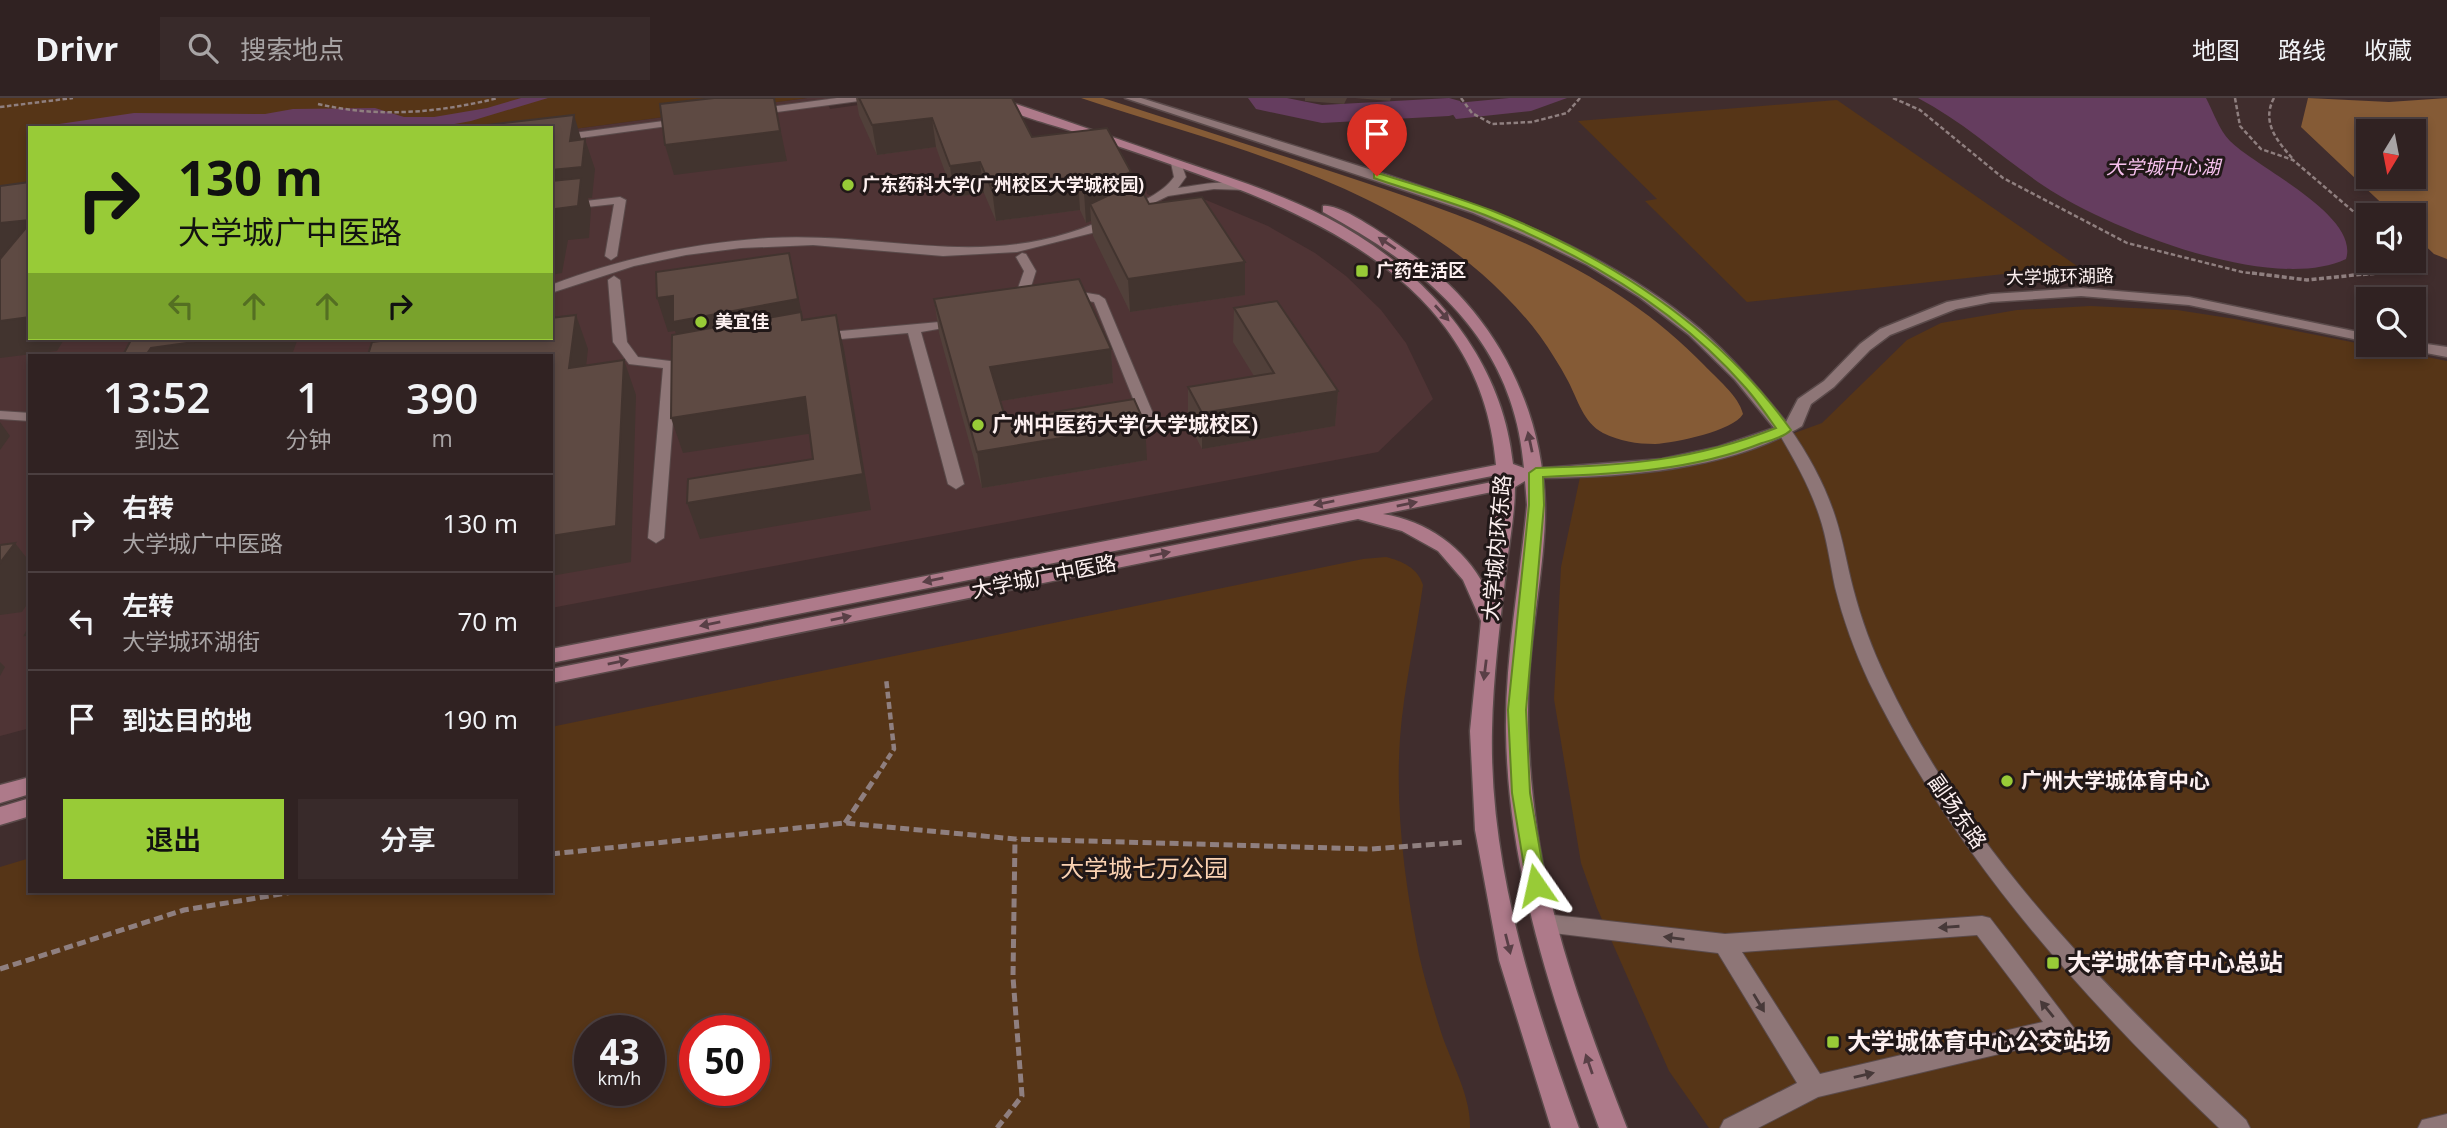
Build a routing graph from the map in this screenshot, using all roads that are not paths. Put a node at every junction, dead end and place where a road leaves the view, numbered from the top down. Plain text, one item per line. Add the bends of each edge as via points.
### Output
1 (859, 98) edge
2 (987, 98) edge
3 (1017, 98) edge
4 (849, 99) edge
5 (1139, 99) edge
6 (745, 113) edge
7 (703, 119) edge
8 (553, 139) edge
9 (1176, 163) junction
10 (1246, 187) junction
11 (1165, 193) junction
12 (553, 208) edge
13 (611, 256) dead end
14 (1021, 257) dead end
15 (614, 280) dead end
16 (553, 288) edge
17 (1038, 289) junction
18 (998, 312) edge
19 (975, 318) edge
20 (913, 328) junction
21 (2356, 336) edge
22 (805, 340) edge
23 (2426, 348) edge
24 (2447, 352) edge
25 (710, 357) edge
26 (670, 365) junction
27 (0, 415) edge
28 (28, 417) edge
29 (1150, 422) dead end
30 (1790, 427) junction
31 (1536, 473) junction
32 (1506, 476) junction
33 (956, 484) dead end
34 (1346, 516) junction
35 (656, 538) dead end
36 (1491, 624) junction
37 (553, 656) edge
38 (553, 676) edge
39 (28, 786) edge
40 (0, 794) edge
41 (28, 808) edge
42 (0, 816) edge
43 (1545, 923) junction
44 (1725, 944) junction
45 (1814, 1087) junction
46 (2447, 1126) edge
47 (1565, 1128) edge
48 (1613, 1128) edge
49 (1733, 1128) edge
50 (2237, 1128) edge
51 (2431, 1128) edge

1 - 4 lane
2 - 9 main road, 大学城内环东路
31 -> 3 main road, 大学城内环东路 via 1513,382 1489,340 1447,291 1394,248 1357,224 1286,190
4 - 6 lane
5 - 30 street via 1486,212 1572,251 1635,287 1699,335
7 - 8 lane
9 - 10 main road, 大学城内环东路
9 - 11 lane via 1180,177
10 - 11 lane
10 -> 32 main road, 大学城内环东路 via 1339,230 1393,267 1433,304 1464,343 1487,383
11 - 16 lane via 1098,229 1014,249 942,252 834,241 745,243 650,259
12 - 13 lane via 620,200
14 - 17 lane
15 - 26 lane via 620,342 634,361
17 - 18 lane
17 - 29 lane via 1100,299
19 - 20 lane
20 - 22 lane
20 - 33 lane
21 - 30 street, 大学城环湖路 via 2189,301 2081,292 1991,298 1952,305 1885,332 1804,402
23 - 24 street
25 - 26 lane
26 - 35 lane
27 - 28 lane
30 - 31 street, 大学城广中医路 via 1690,460 1611,471
30 - 50 lane, 副场东路 via 1823,505 1867,656 1924,764 2047,932 2170,1065
31 - 32 main road, 大学城广中医路
31 - 43 main road, 大学城内环东路 via 1517,735 1525,823
34 -> 32 main road, 大学城广中医路
32 - 36 main road, 大学城内环东路
32 -> 37 main road, 大学城广中医路
34 - 36 main road via 1395,522 1441,542 1477,586
38 -> 34 main road, 大学城广中医路
36 -> 47 main road, 大学城内环东路 via 1480,731 1488,841 1514,969
39 - 40 main road
41 - 42 main road
44 -> 43 lane
48 -> 43 main road, 大学城内环东路 via 1571,1013
44 -> 45 lane
45 -> 44 lane via 2062,1028 1982,925
45 - 49 lane
46 - 51 lane

